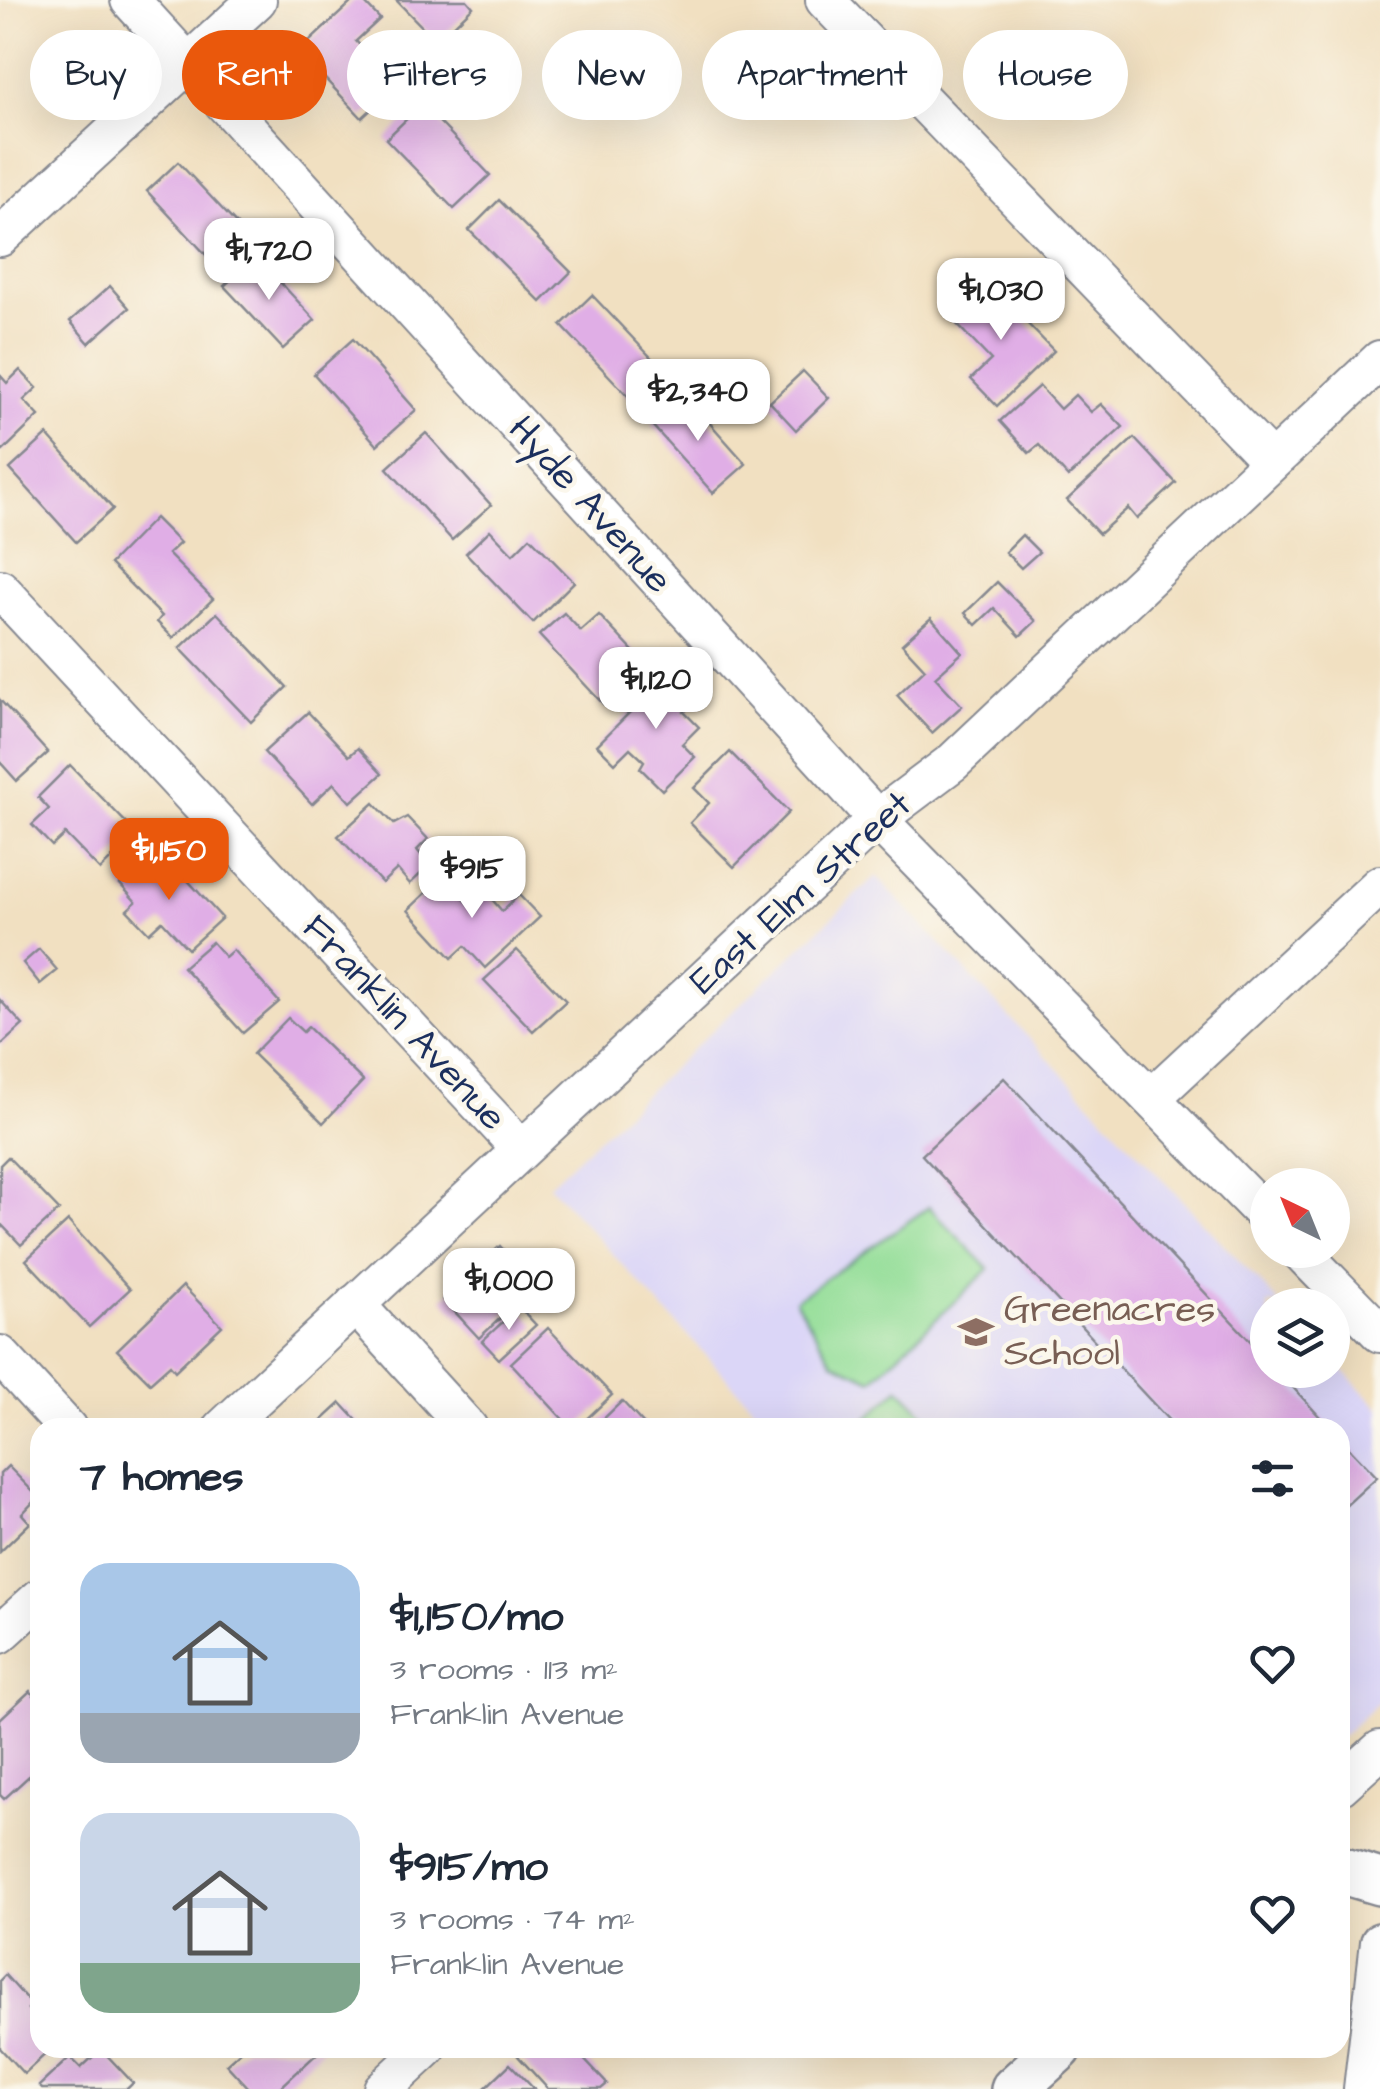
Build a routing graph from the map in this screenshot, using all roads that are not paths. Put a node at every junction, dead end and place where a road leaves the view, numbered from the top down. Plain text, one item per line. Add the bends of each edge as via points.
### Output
1 (130, 0) edge
2 (257, 0) edge
3 (825, 0) edge
4 (224, 30) edge
5 (182, 56) edge
6 (182, 69) edge
7 (240, 120) edge
8 (0, 237) edge
9 (1380, 360) edge
10 (1271, 461) junction
11 (0, 589) edge
12 (876, 820) junction
13 (1380, 885) edge
14 (1151, 1098) junction
15 (521, 1149) junction
16 (1250, 1200) edge
17 (1317, 1268) edge
18 (355, 1304) junction
19 (1380, 1333) edge
20 (0, 1355) edge
21 (58, 1418) edge
22 (234, 1418) edge
23 (459, 1418) edge
24 (30, 1607) edge
25 (0, 1634) edge
26 (1380, 1750) edge
27 (1350, 1777) edge
28 (1350, 1873) edge
29 (1380, 1882) edge
30 (1380, 1942) edge
31 (417, 2058) edge
32 (1048, 2058) edge
33 (384, 2089) edge
34 (1014, 2089) edge
35 (1363, 2089) edge

1 - 5 street, Hyde Avenue
2 - 4 street
3 - 10 street
6 - 8 street
7 - 12 street, Hyde Avenue
9 - 10 street, East Elm Street
10 - 12 street, East Elm Street via 953,762
11 - 15 street, Franklin Avenue
12 - 14 street, Hyde Avenue
12 - 15 street, East Elm Street
13 - 14 street
14 - 16 street, Hyde Avenue
15 - 18 street, East Elm Street
17 - 19 street
18 - 22 street, East Elm Street
18 - 23 street
20 - 21 street
24 - 25 street
26 - 27 street
28 - 29 street
30 - 35 street
31 - 33 street
32 - 34 street

